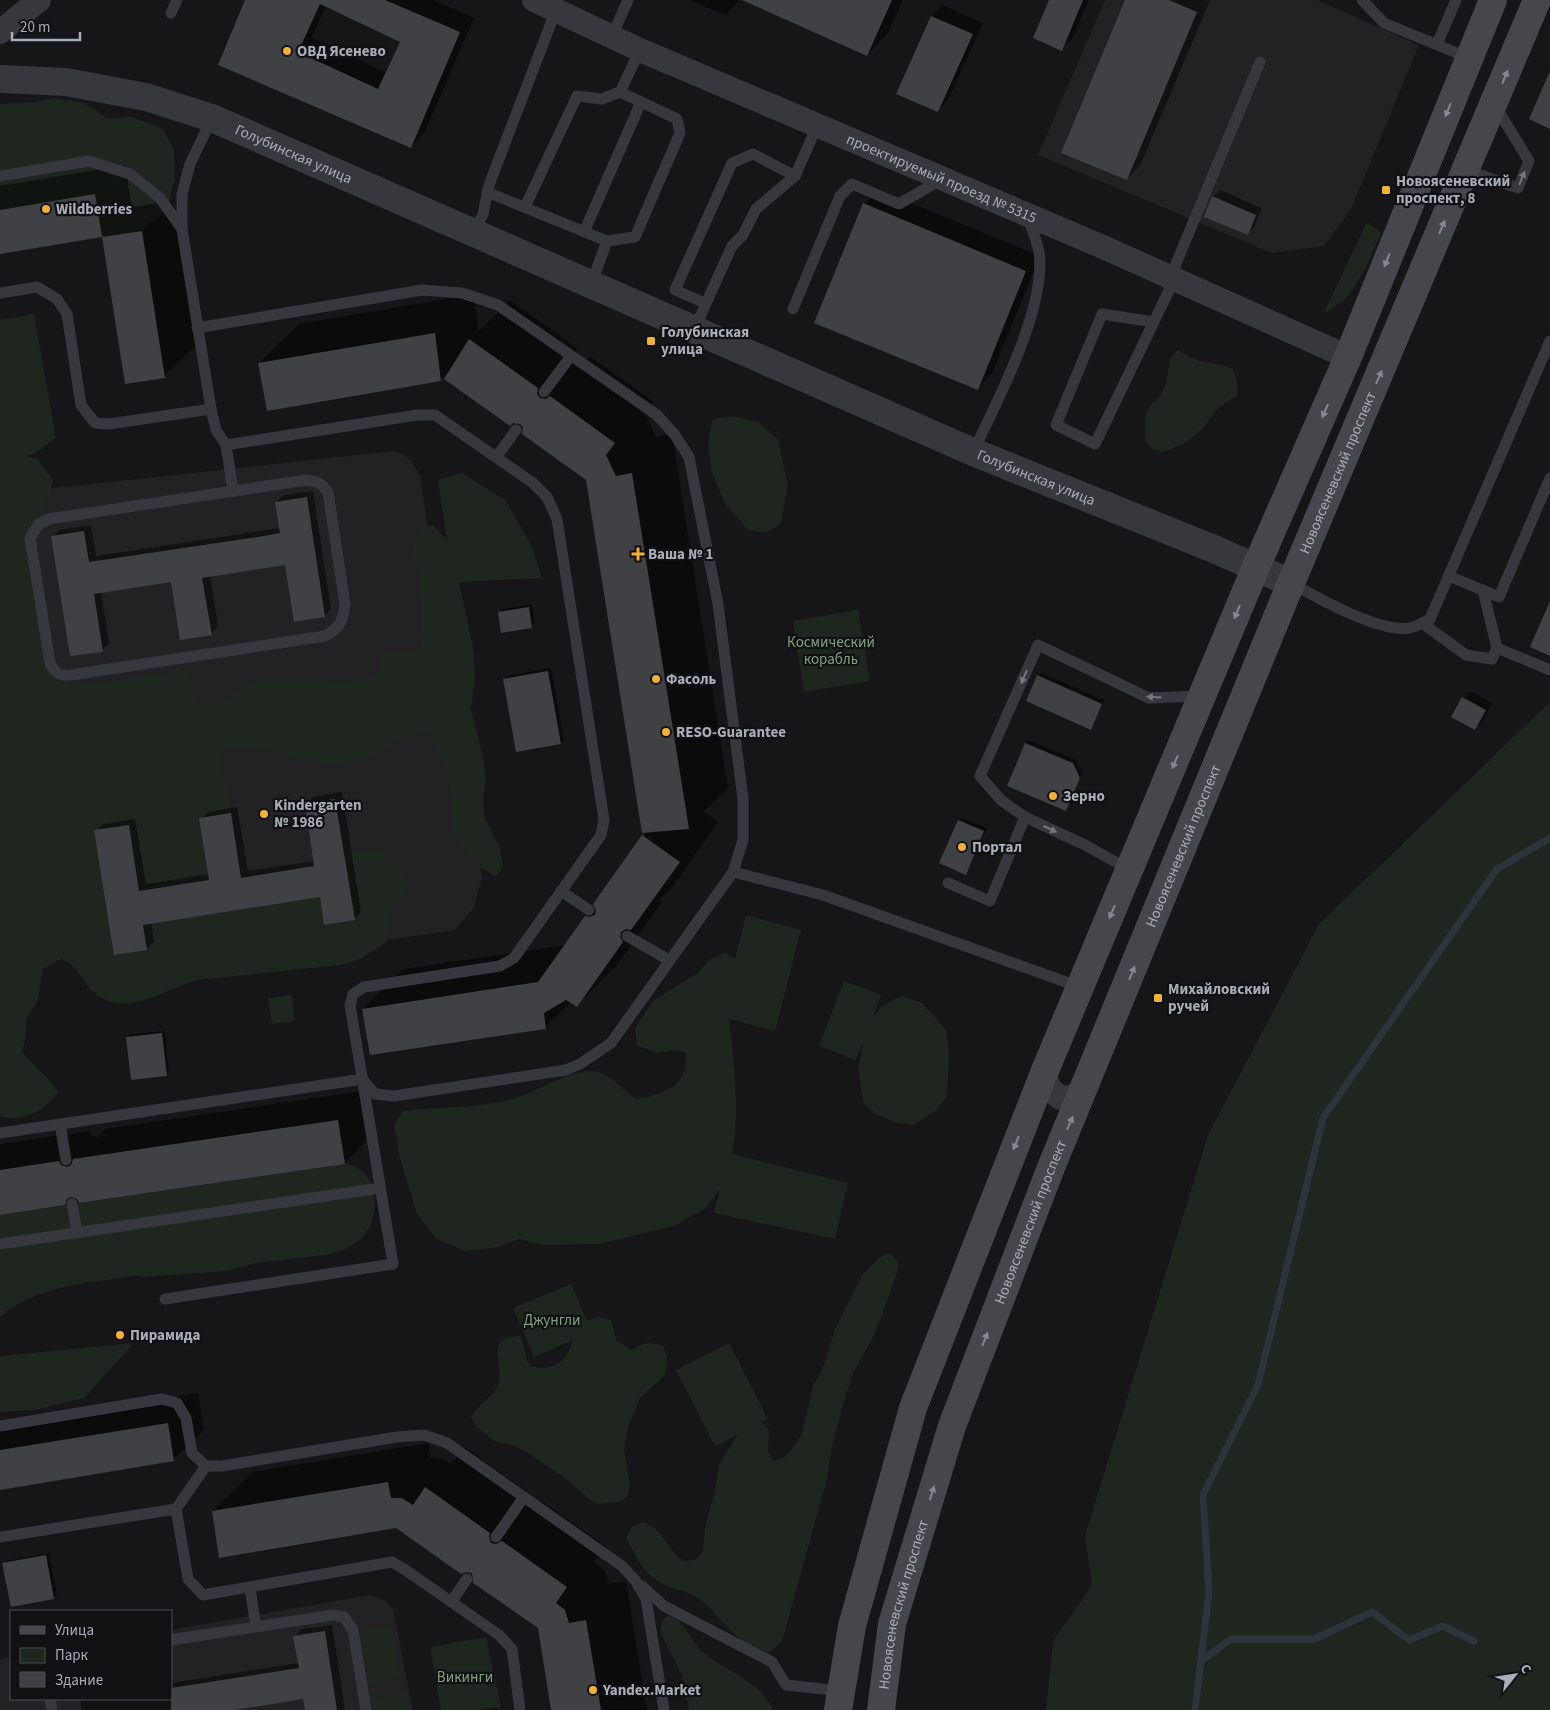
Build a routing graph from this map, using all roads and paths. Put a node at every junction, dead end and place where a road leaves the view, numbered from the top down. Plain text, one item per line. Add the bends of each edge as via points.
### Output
1 (39, 0) edge
2 (177, 0) edge
3 (534, 0) edge
4 (628, 0) edge
5 (1362, 0) edge
6 (1456, 0) edge
7 (1493, 0) edge
8 (1537, 0) edge
9 (556, 10) junction
10 (171, 13) dead end
11 (0, 32) edge
12 (612, 36) junction
13 (1437, 44) junction
14 (640, 50) junction
15 (1469, 58) junction
16 (1260, 62) dead end
17 (0, 79) edge
18 (620, 92) junction
19 (641, 102) junction
20 (1494, 104) junction
21 (212, 118) junction
22 (817, 126) junction
23 (1466, 170) junction
24 (0, 176) edge
25 (795, 176) junction
26 (942, 179) junction
27 (487, 192) junction
28 (525, 207) junction
29 (1027, 215) junction
30 (182, 229) junction
31 (584, 232) junction
32 (474, 234) junction
33 (607, 242) junction
34 (1172, 279) junction
35 (591, 286) junction
36 (0, 293) edge
37 (705, 303) junction
38 (792, 309) dead end
39 (1154, 322) junction
40 (198, 328) junction
41 (694, 330) junction
42 (1550, 341) edge
43 (571, 356) junction
44 (1348, 357) junction
45 (544, 392) dead end
46 (211, 409) junction
47 (516, 430) dead end
48 (226, 445) junction
49 (973, 452) junction
50 (496, 456) junction
51 (1550, 478) edge
52 (233, 491) junction
53 (1256, 567) junction
54 (1449, 576) junction
55 (1292, 583) junction
56 (1483, 590) junction
57 (1422, 623) junction
58 (1498, 648) junction
59 (1550, 670) edge
60 (1202, 696) junction
61 (1025, 817) junction
62 (1130, 870) junction
63 (733, 872) junction
64 (948, 883) dead end
65 (561, 891) junction
66 (589, 910) dead end
67 (627, 936) dead end
68 (669, 960) junction
69 (1080, 987) junction
70 (1044, 1073) junction
71 (363, 1080) junction
72 (1085, 1088) junction
73 (60, 1124) junction
74 (0, 1133) edge
75 (66, 1160) dead end
76 (380, 1188) junction
77 (72, 1204) dead end
78 (76, 1232) junction
79 (0, 1244) edge
80 (165, 1298) dead end
81 (0, 1426) edge
82 (206, 1466) junction
83 (524, 1497) junction
84 (176, 1509) junction
85 (496, 1537) dead end
86 (0, 1538) edge
87 (467, 1578) dead end
88 (635, 1580) junction
89 (250, 1588) junction
90 (451, 1602) junction
91 (256, 1627) junction
92 (172, 1640) edge
93 (839, 1701) edge
94 (366, 1710) edge
95 (520, 1710) edge
96 (664, 1710) edge
97 (881, 1710) edge

1 - 11 street
2 - 10 lane
3 - 9 street, проектируемый проезд № 5315
4 - 12 lane
5 - 13 lane via 1384,23
6 - 13 lane
7 - 15 main road
20 -> 8 main road, Новоясеневский проспект
9 - 12 street, проектируемый проезд № 5315
9 - 27 lane
12 - 14 street, проектируемый проезд № 5315
13 - 15 lane
14 - 18 lane
14 - 22 street, проектируемый проезд № 5315
15 -> 44 main road
16 - 34 lane
17 - 21 street, Голубинская улица via 84,85 146,97
18 - 19 lane
18 - 28 lane via 602,99 578,96
19 - 31 lane
19 - 33 lane via 678,119 680,133 635,237
20 - 23 main road, Новоясеневский проспект
23 -> 20 lane via 1518,188 1529,161
21 - 30 lane via 190,164 182,194
21 - 32 street, Голубинская улица
22 - 25 lane
22 - 26 street, проектируемый проезд № 5315
55 -> 23 main road, Новоясеневский проспект
24 - 30 lane via 89,160 130,174 160,198
25 - 37 lane via 756,209 743,235 732,246
25 - 37 lane via 753,154 732,163 675,290
26 - 29 street, проектируемый проезд № 5315
26 - 38 lane via 898,204 852,184 840,196
27 - 28 lane
27 - 32 lane via 483,214
28 - 31 lane
29 - 34 street, проектируемый проезд № 5315
29 - 49 lane via 1039,253 1037,290 1018,356
30 - 40 lane
31 - 33 lane
32 - 35 street, Голубинская улица
33 - 35 lane
34 - 39 lane
34 - 44 street, проектируемый проезд № 5315
35 - 41 street, Голубинская улица
36 - 46 lane via 37,287 57,299 67,314 81,405 95,424
37 - 41 lane
39 - 39 lane via 1094,444 1056,424 1102,314
40 - 43 lane via 422,290 454,292 498,305
40 - 46 lane
41 - 49 street, Голубинская улица
42 - 54 lane
43 - 45 lane
43 - 63 lane via 657,415 689,457 718,604 743,799 743,840
44 -> 53 main road
46 - 48 lane via 216,430
47 - 50 lane
48 - 50 lane via 417,415 435,415
48 - 52 lane
49 - 53 street, Голубинская улица
50 - 65 lane via 547,497 557,519 602,804 604,820 601,834
51 - 56 lane via 1499,597
52 - 52 lane via 306,480 323,485 328,492 345,604 344,620 336,630 325,636 70,676 55,673 50,662 30,538 39,524 50,519
53 - 55 street, Голубинская улица
53 -> 60 main road
54 - 56 lane
54 - 57 lane via 1430,619
55 - 57 lane via 1387,628 1410,628
72 -> 55 main road, Новоясеневский проспект
56 - 58 lane
57 - 58 lane via 1466,655 1492,659
58 - 59 lane
60 -> 61 lane via 1149,698 1038,645 980,776 1002,801
60 -> 62 main road
61 -> 62 lane
61 - 64 lane via 990,901
62 -> 69 main road
63 - 68 lane
63 - 69 lane via 823,894
65 - 66 lane
65 - 71 lane via 514,958 500,966 364,987 353,994 350,1005
67 - 68 lane
68 - 71 lane via 611,1043 566,1070 394,1096 375,1094
69 - 70 main road
70 - 72 street via 1049,1088 1060,1098 1072,1097
70 -> 93 main road via 913,1408 852,1626
71 - 73 lane
71 - 76 lane
97 -> 72 main road, Новоясеневский проспект via 892,1624 952,1426 1050,1170
73 - 74 lane
73 - 75 lane
76 - 78 lane
76 - 80 lane via 393,1264
77 - 78 lane
78 - 79 lane
81 - 82 lane via 162,1399 177,1403 186,1418 192,1453
82 - 83 lane via 424,1435 447,1443
82 - 84 lane
83 - 85 lane
83 - 88 lane via 622,1566
84 - 86 lane
84 - 89 lane via 188,1579 203,1595
87 - 90 lane
88 - 93 lane via 664,1606 772,1662 786,1685
88 - 96 lane via 646,1599
89 - 90 lane via 392,1562
89 - 91 lane
90 - 95 lane via 499,1635 512,1649
91 - 92 lane
91 - 94 lane via 333,1615 344,1617 353,1630

